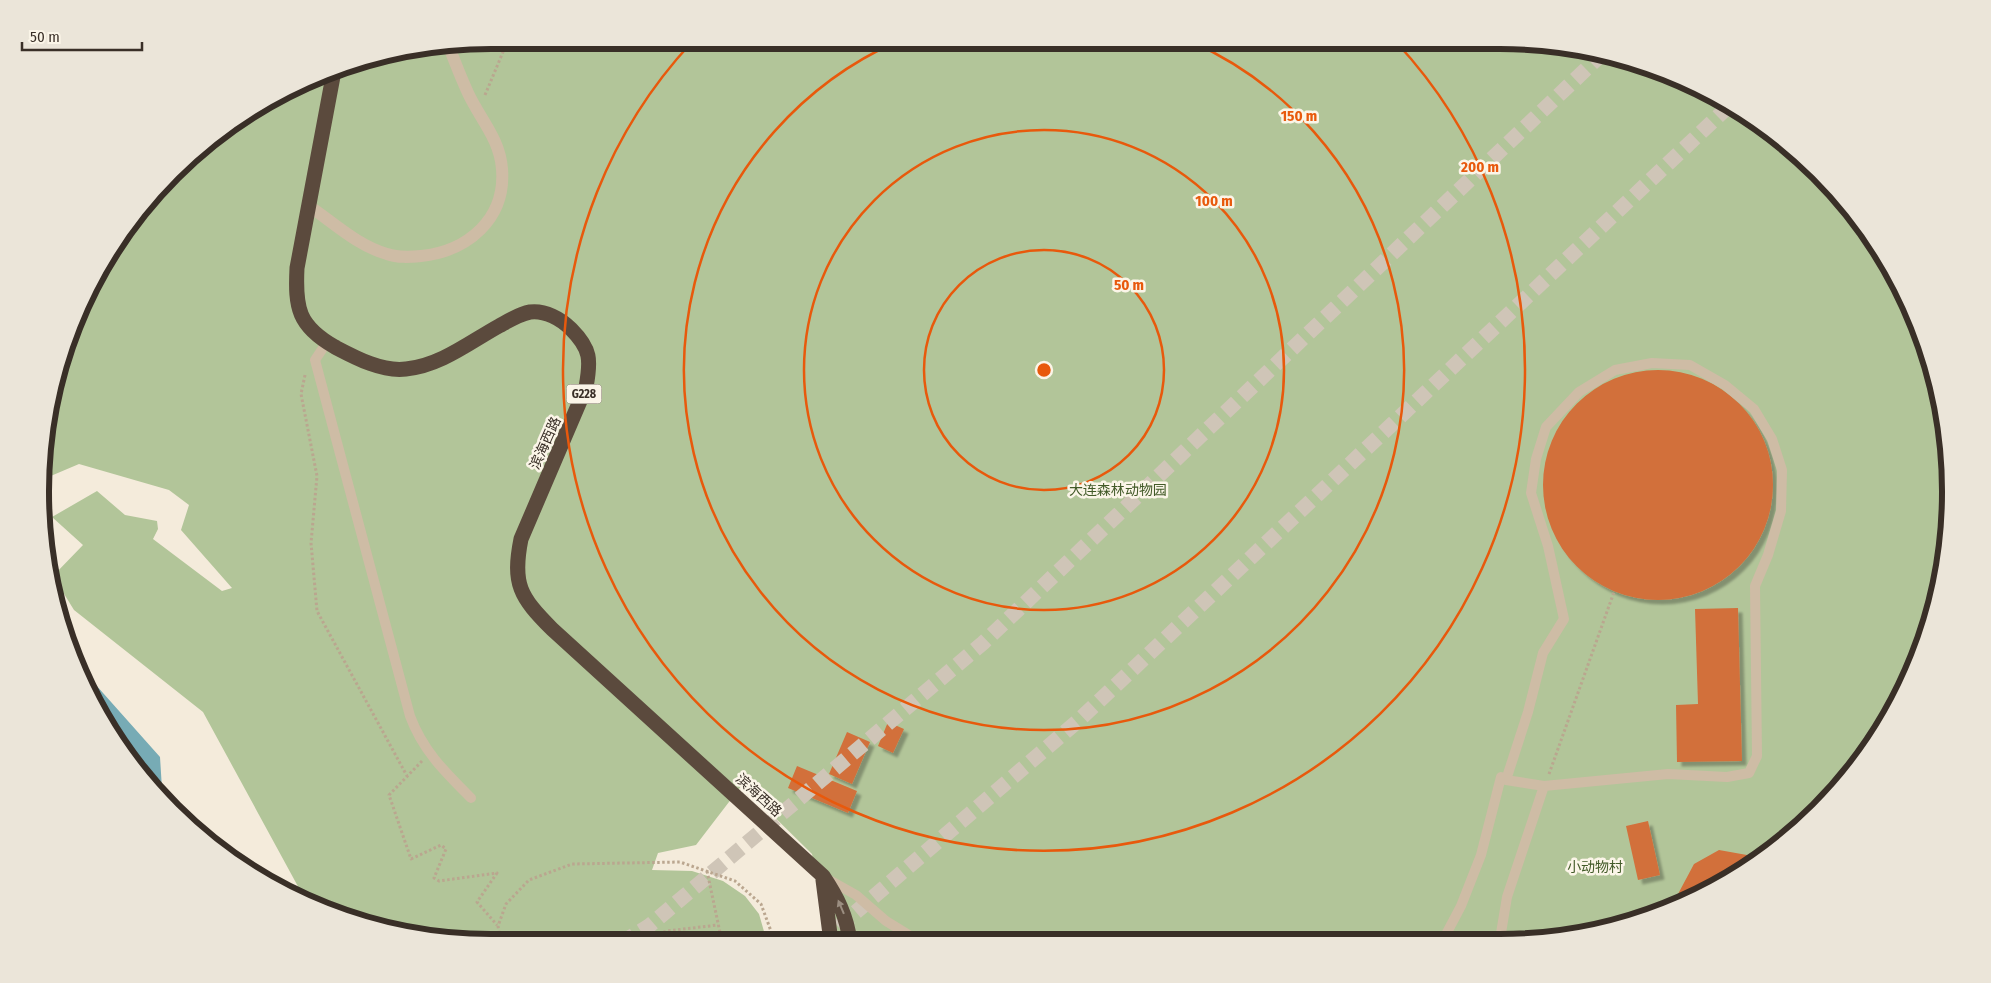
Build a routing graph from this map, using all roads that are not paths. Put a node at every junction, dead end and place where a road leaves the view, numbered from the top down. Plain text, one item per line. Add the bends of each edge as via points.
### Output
1 (451, 51) edge
2 (333, 78) edge
3 (309, 206) junction
4 (327, 342) junction
5 (1501, 777) dead end
6 (1544, 786) junction
7 (471, 798) dead end
8 (823, 876) junction
9 (830, 934) edge
10 (849, 934) edge
11 (907, 934) edge
12 (1446, 934) edge
13 (1501, 934) edge

1 - 3 street via 478,112 492,132 502,170 497,205 476,235 463,244 429,255 388,255 369,247
2 - 3 highway, 滨海西路 / G228
3 - 4 highway, 滨海西路 / G228 via 297,268 296,295 300,314 312,332
4 - 7 lane via 315,360 410,716 418,737 430,754
4 - 8 highway, 滨海西路 / G228 via 368,362 405,370 442,358 516,316 530,312 556,317 581,339 588,353 586,387 521,539 518,580 524,598 552,629
5 - 12 lane via 1481,854
6 - 6 lane via 1506,780 1543,653 1564,618 1548,546 1531,493 1536,459 1546,427 1579,392 1615,370 1652,363 1690,365 1725,385 1754,409 1772,439 1782,470 1781,511 1755,586 1757,756 1749,773 1727,777 1668,774
6 - 13 lane via 1507,897
8 - 9 highway
10 -> 8 highway, 滨海西路 / G228 via 842,907
8 - 11 lane via 856,895

